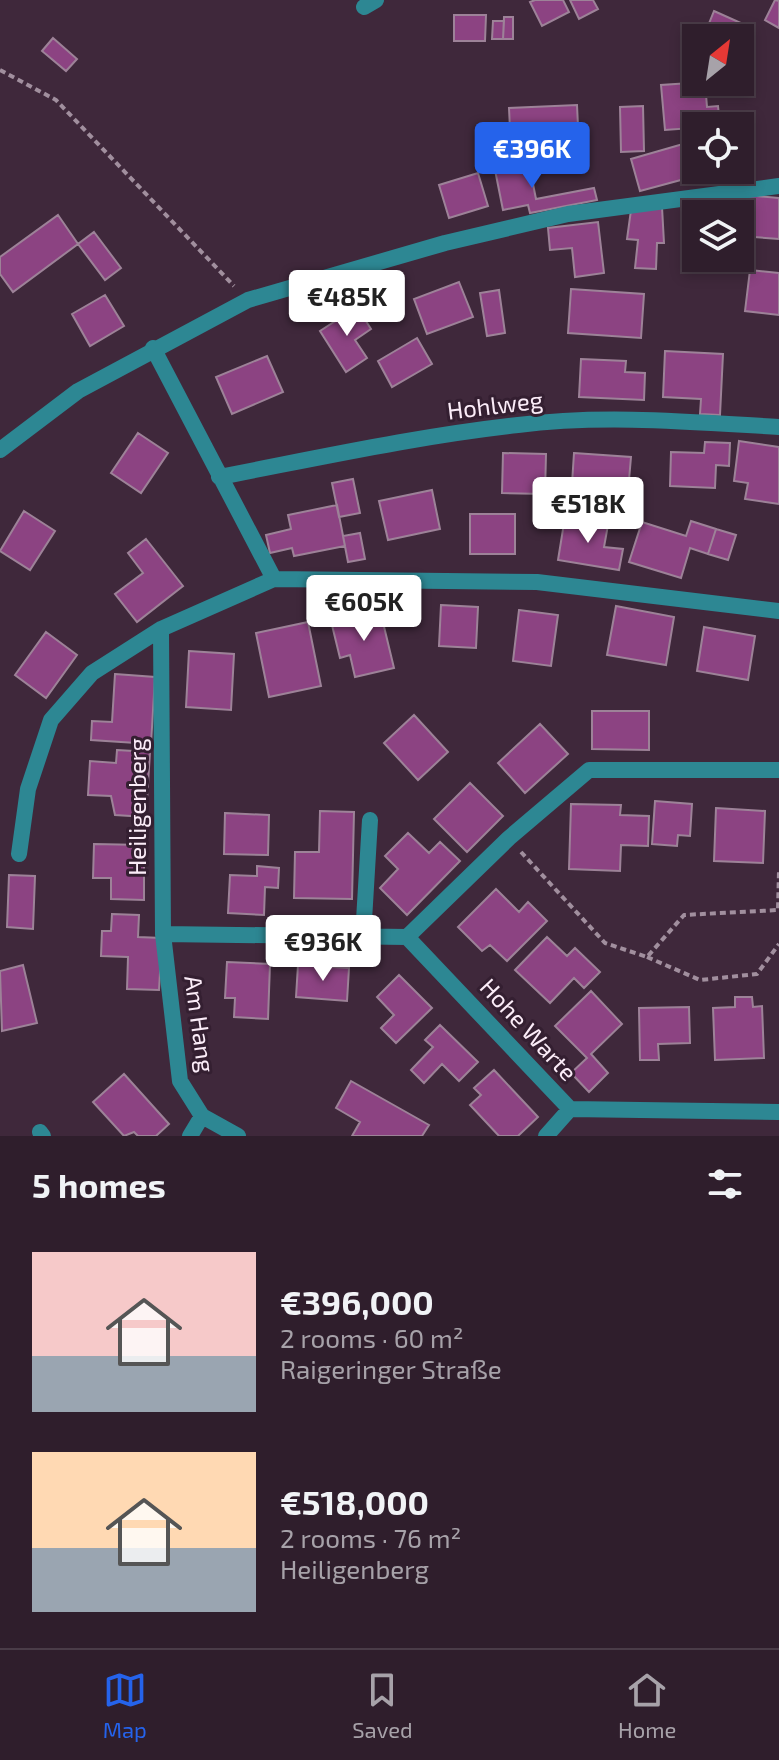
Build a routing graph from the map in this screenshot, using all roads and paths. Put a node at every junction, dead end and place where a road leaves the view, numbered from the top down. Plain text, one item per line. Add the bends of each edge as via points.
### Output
1 (0, 70) edge
2 (779, 186) edge
3 (248, 300) junction
4 (153, 348) junction
5 (779, 427) edge
6 (0, 450) edge
7 (219, 477) junction
8 (274, 579) junction
9 (779, 611) edge
10 (161, 629) junction
11 (779, 770) edge
12 (370, 820) dead end
13 (509, 838) junction
14 (19, 854) dead end
15 (779, 871) edge
16 (779, 912) edge
17 (163, 934) junction
18 (363, 937) junction
19 (407, 937) junction
20 (779, 944) edge
21 (647, 957) junction
22 (570, 1109) junction
23 (779, 1112) edge
24 (202, 1116) junction
25 (190, 1136) edge
26 (238, 1136) edge
27 (546, 1136) edge

1 - 3 path via 56,100
2 - 3 street via 568,214
3 - 4 street
4 - 6 street via 78,391
4 - 7 street
5 - 7 street, Hohlweg via 637,421 521,424
7 - 8 street
8 - 9 street via 537,582
8 - 10 street
10 - 14 street via 92,673 51,720 28,789
10 - 17 street, Heiligenberg
11 - 13 street via 589,770
12 - 18 street
13 - 19 street
13 - 21 path via 605,943
15 - 16 path
16 - 21 path via 684,915
17 - 18 street
17 - 24 street, Am Hang via 180,1081
18 - 19 street
19 - 22 street, Hohe Warte
20 - 21 path via 757,974 700,980
22 - 23 street, Hohe Warte
22 - 27 street
24 - 25 street
24 - 26 street, Am Hang

